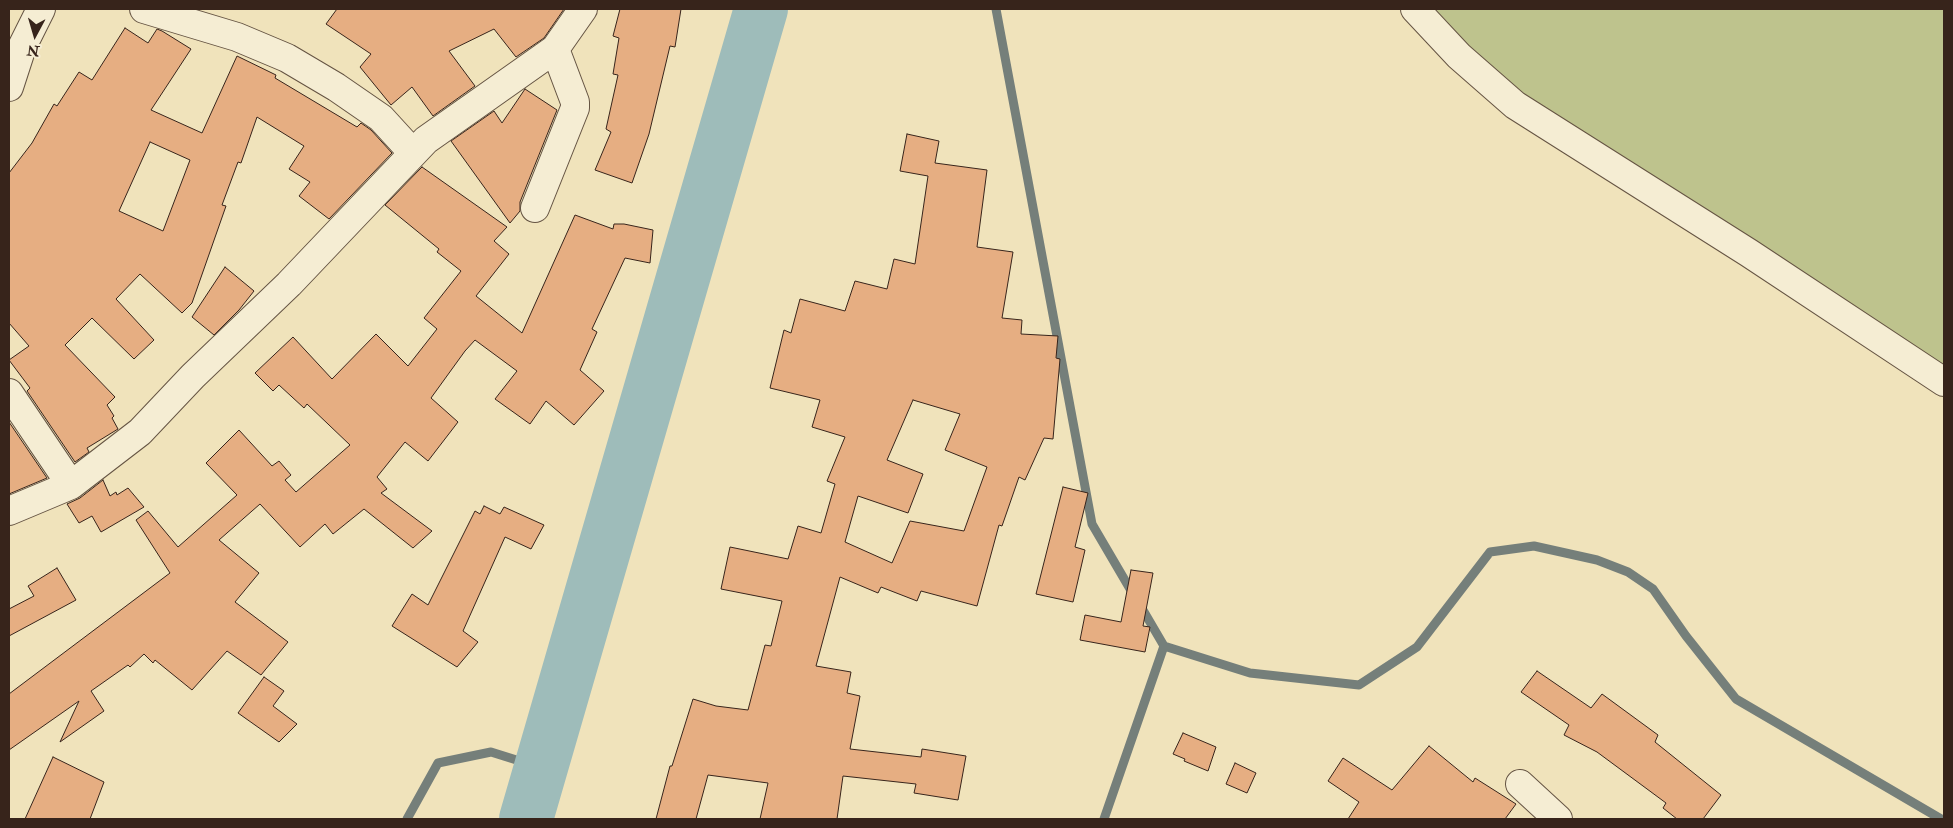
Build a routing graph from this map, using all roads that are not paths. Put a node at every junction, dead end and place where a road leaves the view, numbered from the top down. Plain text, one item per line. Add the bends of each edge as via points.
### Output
1 (41, 9) edge
2 (144, 9) edge
3 (583, 9) edge
4 (1415, 9) edge
5 (555, 49) junction
6 (9, 87) edge
7 (413, 153) junction
8 (535, 208) dead end
9 (1944, 382) edge
10 (9, 393) edge
11 (71, 485) junction
12 (9, 511) edge
13 (1520, 784) dead end
14 (1558, 819) edge

1 - 6 street via 22,47
2 - 7 street via 237,37 287,58 380,118
3 - 5 street
4 - 9 street via 1459,56 1515,105 1749,253
5 - 7 street via 426,140
5 - 8 street via 575,108
7 - 11 street via 289,284 140,432
10 - 11 street
11 - 12 street
13 - 14 street

